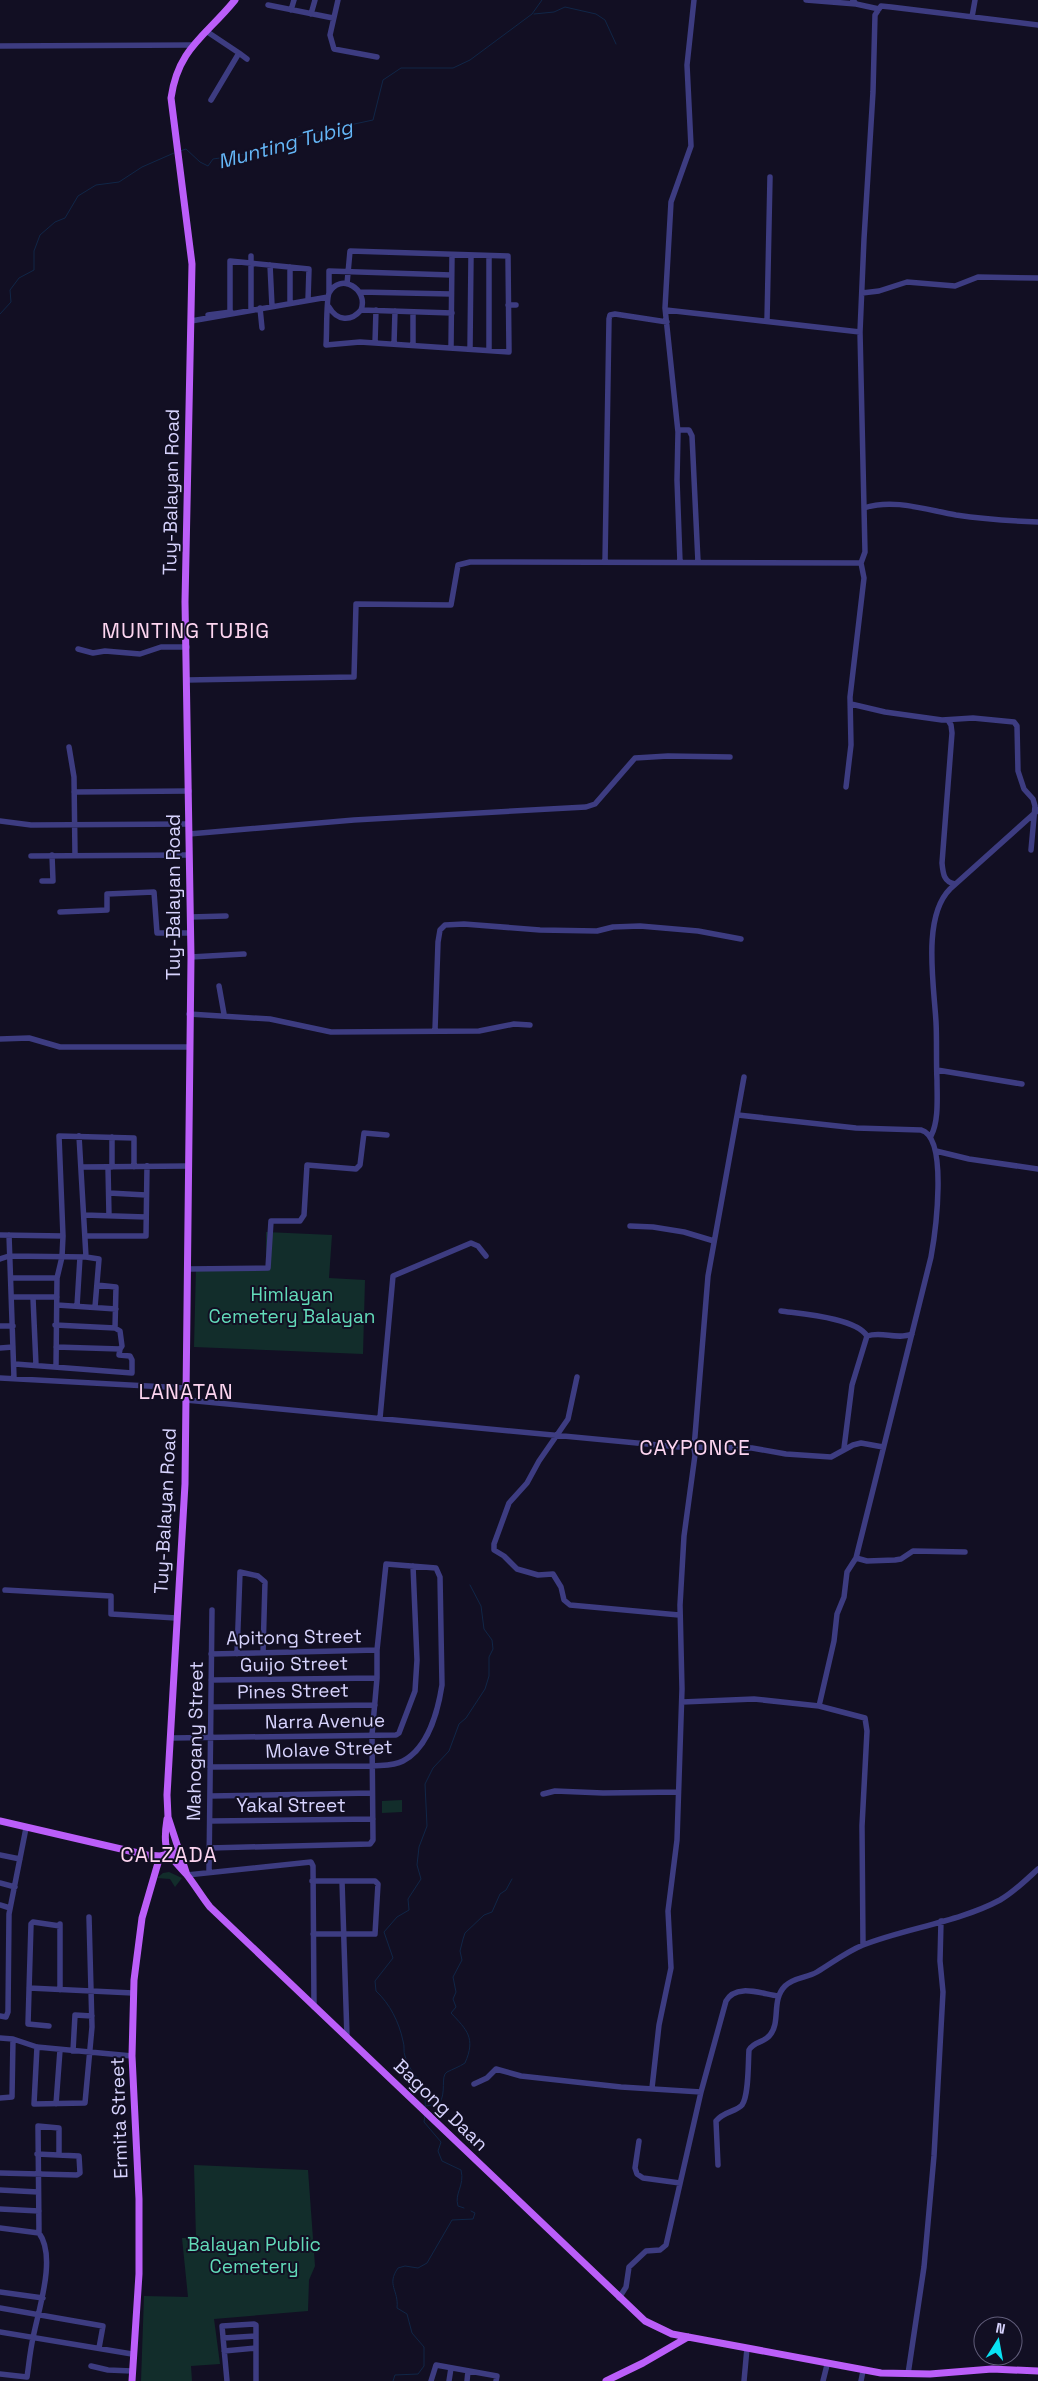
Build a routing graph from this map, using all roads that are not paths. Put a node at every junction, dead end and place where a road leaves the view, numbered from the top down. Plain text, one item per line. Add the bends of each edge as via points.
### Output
1 (235, 0) edge
2 (294, 0) edge
3 (315, 0) edge
4 (338, 0) edge
5 (694, 0) edge
6 (806, 0) edge
7 (975, 0) edge
8 (854, 2) edge
9 (268, 5) dead end
10 (877, 5) edge
11 (291, 10) junction
12 (311, 14) junction
13 (972, 17) junction
14 (333, 18) junction
15 (1038, 25) edge
16 (206, 31) junction
17 (193, 44) junction
18 (0, 46) edge
19 (239, 53) junction
20 (377, 57) dead end
21 (247, 59) dead end
22 (211, 100) dead end
23 (770, 177) dead end
24 (250, 256) dead end
25 (452, 256) junction
26 (470, 256) junction
27 (489, 256) junction
28 (250, 263) junction
29 (270, 265) junction
30 (290, 267) junction
31 (348, 272) junction
32 (451, 275) junction
33 (1038, 278) edge
34 (347, 284) junction
35 (360, 292) junction
36 (862, 293) junction
37 (451, 294) junction
38 (328, 296) junction
39 (308, 300) junction
40 (290, 303) junction
41 (508, 305) junction
42 (516, 305) dead end
43 (272, 306) junction
44 (260, 308) junction
45 (329, 308) junction
46 (251, 309) junction
47 (360, 310) junction
48 (376, 310) junction
49 (666, 310) junction
50 (395, 311) junction
51 (413, 312) junction
52 (231, 313) junction
53 (452, 313) junction
54 (191, 320) junction
55 (766, 321) junction
56 (667, 322) junction
57 (262, 328) dead end
58 (860, 332) junction
59 (375, 343) junction
60 (394, 344) junction
61 (413, 345) junction
62 (451, 348) junction
63 (470, 349) junction
64 (489, 350) junction
65 (678, 430) junction
66 (864, 508) junction
67 (1038, 522) edge
68 (605, 562) junction
69 (680, 562) junction
70 (698, 562) junction
71 (860, 563) junction
72 (186, 647) junction
73 (78, 649) dead end
74 (187, 680) junction
75 (851, 704) junction
76 (948, 720) junction
77 (69, 747) dead end
78 (730, 757) dead end
79 (846, 787) dead end
80 (189, 791) junction
81 (74, 792) junction
82 (1036, 804) edge
83 (1036, 812) edge
84 (0, 820) edge
85 (76, 824) junction
86 (189, 824) junction
87 (190, 834) junction
88 (1031, 850) dead end
89 (75, 855) junction
90 (189, 855) junction
91 (31, 856) dead end
92 (52, 856) junction
93 (42, 881) dead end
94 (955, 884) junction
95 (60, 912) dead end
96 (226, 916) dead end
97 (190, 917) junction
98 (190, 933) junction
99 (741, 939) dead end
100 (244, 954) dead end
101 (191, 957) junction
102 (219, 986) dead end
103 (188, 1014) junction
104 (224, 1014) junction
105 (530, 1025) dead end
106 (435, 1030) junction
107 (0, 1039) edge
108 (188, 1047) junction
109 (937, 1070) junction
110 (744, 1077) dead end
111 (1022, 1084) dead end
112 (738, 1115) junction
113 (387, 1135) dead end
114 (79, 1136) junction
115 (930, 1136) junction
116 (112, 1137) junction
117 (936, 1151) junction
118 (147, 1166) junction
119 (188, 1166) junction
120 (81, 1167) junction
121 (110, 1167) junction
122 (134, 1167) junction
123 (1038, 1169) edge
124 (108, 1193) junction
125 (146, 1194) junction
126 (84, 1215) junction
127 (109, 1216) junction
128 (146, 1217) junction
129 (630, 1226) dead end
130 (9, 1235) junction
131 (0, 1236) edge
132 (63, 1236) junction
133 (85, 1236) junction
134 (714, 1241) junction
135 (10, 1256) junction
136 (486, 1256) dead end
137 (62, 1257) junction
138 (83, 1257) junction
139 (0, 1259) edge
140 (188, 1269) junction
141 (11, 1278) junction
142 (57, 1278) junction
143 (97, 1285) junction
144 (12, 1297) junction
145 (56, 1297) junction
146 (33, 1298) junction
147 (57, 1306) junction
148 (77, 1306) junction
149 (95, 1307) junction
150 (116, 1309) junction
151 (781, 1311) dead end
152 (55, 1325) junction
153 (0, 1326) edge
154 (12, 1326) junction
155 (115, 1328) junction
156 (912, 1334) junction
157 (867, 1336) junction
158 (13, 1347) junction
159 (56, 1347) junction
160 (0, 1348) edge
161 (120, 1349) junction
162 (15, 1364) junction
163 (36, 1365) junction
164 (56, 1366) junction
165 (577, 1377) dead end
166 (0, 1378) edge
167 (14, 1378) junction
168 (185, 1388) junction
169 (186, 1400) junction
170 (380, 1418) junction
171 (558, 1435) junction
172 (883, 1447) junction
173 (694, 1448) junction
174 (844, 1448) junction
175 (965, 1552) dead end
176 (856, 1558) junction
177 (413, 1566) junction
178 (5, 1590) dead end
179 (212, 1610) dead end
180 (679, 1615) junction
181 (176, 1618) junction
182 (377, 1650) junction
183 (263, 1653) junction
184 (211, 1654) junction
185 (237, 1654) junction
186 (377, 1678) junction
187 (211, 1680) junction
188 (682, 1702) junction
189 (376, 1705) junction
190 (819, 1706) junction
191 (211, 1707) junction
192 (372, 1735) junction
193 (171, 1738) junction
194 (210, 1738) junction
195 (372, 1766) junction
196 (210, 1767) junction
197 (678, 1792) junction
198 (372, 1793) junction
199 (542, 1794) dead end
200 (210, 1796) junction
201 (168, 1816) junction
202 (373, 1819) junction
203 (0, 1821) edge
204 (210, 1821) junction
205 (26, 1828) junction
206 (209, 1848) junction
207 (178, 1852) junction
208 (0, 1854) edge
209 (168, 1855) junction
210 (160, 1856) junction
211 (20, 1859) junction
212 (1038, 1868) edge
213 (209, 1872) junction
214 (187, 1875) junction
215 (312, 1881) junction
216 (342, 1881) junction
217 (0, 1883) edge
218 (15, 1887) junction
219 (0, 1905) edge
220 (10, 1908) junction
221 (89, 1917) dead end
222 (941, 1921) junction
223 (0, 1925) edge
224 (9, 1927) junction
225 (313, 1934) junction
226 (343, 1934) junction
227 (863, 1945) junction
228 (0, 1952) edge
229 (9, 1954) junction
230 (0, 1977) edge
231 (9, 1979) junction
232 (29, 1988) junction
233 (60, 1990) junction
234 (92, 1992) junction
235 (133, 1993) junction
236 (778, 1996) junction
237 (0, 2002) edge
238 (9, 2004) junction
239 (314, 2006) junction
240 (0, 2016) edge
241 (92, 2016) junction
242 (49, 2026) dead end
243 (0, 2038) edge
244 (347, 2038) junction
245 (13, 2039) junction
246 (37, 2047) junction
247 (60, 2050) junction
248 (73, 2051) junction
249 (88, 2053) junction
250 (132, 2056) junction
251 (474, 2084) dead end
252 (652, 2088) junction
253 (701, 2092) junction
254 (0, 2098) edge
255 (56, 2104) junction
256 (639, 2141) dead end
257 (37, 2154) junction
258 (59, 2155) junction
259 (718, 2166) dead end
260 (0, 2173) edge
261 (38, 2173) junction
262 (680, 2183) junction
263 (0, 2190) edge
264 (38, 2192) junction
265 (0, 2209) edge
266 (39, 2211) junction
267 (0, 2228) edge
268 (39, 2232) junction
269 (0, 2292) edge
270 (43, 2298) junction
271 (619, 2298) junction
272 (0, 2308) edge
273 (38, 2316) junction
274 (0, 2332) edge
275 (256, 2336) junction
276 (688, 2337) junction
277 (33, 2338) junction
278 (223, 2338) junction
279 (99, 2348) junction
280 (256, 2348) junction
281 (747, 2348) junction
282 (224, 2351) junction
283 (132, 2354) junction
284 (827, 2364) junction
285 (91, 2366) dead end
286 (451, 2368) junction
287 (132, 2371) junction
288 (468, 2371) junction
289 (863, 2371) junction
290 (1038, 2371) edge
291 (0, 2374) edge
292 (908, 2374) junction
293 (931, 2377) edge
294 (27, 2379) edge
295 (132, 2381) edge
296 (227, 2381) edge
297 (256, 2381) edge
298 (431, 2381) edge
299 (449, 2381) edge
300 (467, 2381) edge
301 (496, 2381) edge
302 (606, 2381) edge
303 (744, 2381) edge
304 (824, 2381) edge
305 (861, 2381) edge

1 - 16 main road, Tuy-Balayan Road
2 - 11 street
3 - 12 street
4 - 14 street
5 - 49 street via 687,65 691,146 671,202
6 - 8 street
7 - 13 street
8 - 10 street
9 - 11 street
10 - 13 street
10 - 36 street
11 - 12 street
12 - 14 street
13 - 15 street
14 - 20 street via 330,34 334,49
16 - 17 main road, Tuy-Balayan Road
16 - 19 street
17 - 18 street
17 - 54 main road, Tuy-Balayan Road via 174,78 171,104 190,239
19 - 21 street
19 - 22 street
23 - 55 street
24 - 28 street
25 - 26 street
25 - 31 street via 350,251
25 - 32 street
26 - 27 street
26 - 63 street
27 - 41 street via 508,256
27 - 64 street
28 - 29 street
28 - 46 street
28 - 52 street via 230,261
29 - 30 street
29 - 43 street
30 - 39 street via 310,269
30 - 40 street
31 - 32 street
31 - 34 street
31 - 38 street via 330,271
32 - 37 street
33 - 36 street via 978,276 955,286 907,282
34 - 35 street
34 - 38 street via 338,285
35 - 37 street
35 - 47 street via 363,301
36 - 58 street
37 - 53 street
38 - 39 street
38 - 45 street
39 - 40 street
40 - 43 street
41 - 42 street
41 - 64 street via 509,352
43 - 44 street
44 - 46 street
44 - 57 street
45 - 47 street via 341,318 352,317
45 - 59 street via 326,345
46 - 52 street
47 - 48 street
48 - 50 street
48 - 59 street
49 - 55 street
49 - 56 street
50 - 51 street
50 - 60 street
51 - 53 street
51 - 61 street
52 - 54 street
53 - 62 street
54 - 72 main road, Tuy-Balayan Road
55 - 58 street
56 - 65 street
56 - 68 street via 615,314 609,319
58 - 66 street
59 - 60 street
60 - 61 street
61 - 62 street
62 - 63 street
63 - 64 street
65 - 69 street
65 - 70 street via 688,430 692,436
66 - 67 street via 904,506 988,519
66 - 71 street via 865,552
68 - 69 street
68 - 74 street via 470,562 458,566 451,605 356,604 354,677
69 - 70 street
70 - 71 street
71 - 75 street via 864,578
72 - 73 street via 161,647 140,654 93,653
72 - 74 main road, Tuy-Balayan Road
74 - 80 main road, Tuy-Balayan Road
75 - 76 street
75 - 79 street
76 - 82 street via 973,718 1014,722 1017,726 1018,771 1024,789
76 - 94 street via 952,733 942,864 945,878
77 - 81 street
78 - 87 street via 636,758 595,804 586,807 354,820
80 - 81 street
80 - 86 main road, Tuy-Balayan Road
81 - 85 street
82 - 83 street
83 - 88 street
83 - 94 street
84 - 85 street via 31,825
85 - 86 street
85 - 89 street
86 - 87 main road, Tuy-Balayan Road
87 - 90 main road, Tuy-Balayan Road
89 - 90 street
89 - 92 street
90 - 97 main road, Tuy-Balayan Road
91 - 92 street
92 - 93 street via 53,881
94 - 109 street via 942,899 935,920 932,952
95 - 98 street via 107,910 107,894 154,892 157,933
96 - 97 street
97 - 98 main road, Tuy-Balayan Road
98 - 101 main road, Tuy-Balayan Road
99 - 106 street via 640,926 597,931 445,925 440,930 438,942
100 - 101 street
101 - 103 main road, Tuy-Balayan Road
102 - 104 street
103 - 104 street
103 - 108 main road, Tuy-Balayan Road
104 - 106 street via 270,1019 331,1032
105 - 106 street via 514,1024 490,1031
107 - 108 street via 29,1038 60,1047
108 - 119 main road, Tuy-Balayan Road
109 - 111 street
109 - 115 street via 935,1121
110 - 112 street
112 - 115 street via 856,1128 921,1130
112 - 134 street
113 - 140 street via 364,1133 360,1165 356,1169 307,1165 304,1216 300,1221 274,1220 270,1223 268,1268
114 - 116 street
114 - 120 street
114 - 132 street via 59,1136
115 - 117 street
116 - 121 street
116 - 122 street via 134,1138
117 - 123 street
117 - 156 street via 938,1223
118 - 119 street
118 - 122 street
118 - 125 street
119 - 140 main road, Tuy-Balayan Road
120 - 121 street
120 - 126 street
121 - 122 street
121 - 124 street
124 - 125 street
124 - 127 street
125 - 128 street
126 - 127 street
126 - 133 street
127 - 128 street
128 - 133 street via 146,1236
129 - 134 street via 653,1226
130 - 131 street
130 - 132 street
130 - 135 street
132 - 137 street
133 - 138 street
134 - 173 street via 708,1276
135 - 137 street
135 - 139 street
135 - 141 street
136 - 170 street via 471,1243 393,1276
137 - 138 street
137 - 142 street
138 - 143 street via 98,1259
138 - 148 street
140 - 168 main road, Tuy-Balayan Road
141 - 142 street
141 - 144 street
142 - 145 street
143 - 149 street
143 - 150 street via 116,1287
144 - 146 street
144 - 154 street
145 - 146 street
145 - 147 street
146 - 163 street
147 - 148 street
147 - 152 street
148 - 149 street
149 - 150 street
150 - 155 street
151 - 157 street via 834,1320 863,1331
152 - 155 street
152 - 159 street
153 - 154 street
154 - 158 street
155 - 161 street via 120,1330
156 - 157 street via 903,1337
156 - 172 street
157 - 174 street via 852,1385
158 - 160 street
158 - 162 street
159 - 161 street
159 - 164 street
161 - 164 street via 120,1355 130,1356 132,1360 132,1373
162 - 163 street
162 - 167 street
163 - 164 street
165 - 171 street via 568,1419
166 - 167 street
167 - 168 street
168 - 169 main road, Tuy-Balayan Road
169 - 170 street
169 - 181 main road, Tuy-Balayan Road via 185,1484
170 - 171 street
171 - 173 street
171 - 180 street via 527,1483 509,1503 494,1550 517,1569 538,1575 553,1574 564,1600 570,1605
172 - 174 street via 861,1443
172 - 176 street
173 - 174 street via 752,1448 831,1457
173 - 180 street
175 - 176 street via 914,1551 896,1560
176 - 190 street via 848,1572 837,1614
177 - 182 street, Molave Street via 386,1564
177 - 192 street, Narra Avenue via 415,1691 399,1733
177 - 195 street, Molave Street via 436,1568 440,1576 443,1661 439,1703 417,1752 392,1765
178 - 181 street via 111,1596 111,1614
179 - 184 street, Mahogany Street
180 - 188 street
181 - 193 main road, Tuy-Balayan Road
182 - 183 street, Apitong Street
182 - 186 street
183 - 185 street, Apitong Street
183 - 185 street via 264,1582 258,1576 240,1572
184 - 185 street, Apitong Street
184 - 187 street, Mahogany Street
186 - 187 street, Guijo Street
186 - 189 street
187 - 191 street, Mahogany Street
188 - 190 street via 744,1699
188 - 197 street
189 - 191 street, Pines Street
189 - 192 street
190 - 227 street via 863,1715 867,1723 862,1816
191 - 194 street, Mahogany Street
192 - 194 street, Narra Avenue
192 - 195 street
193 - 194 street, Narra Avenue
193 - 201 main road, Tuy-Balayan Road
194 - 196 street, Mahogany Street
195 - 196 street, Molave Street
195 - 198 street
196 - 200 street, Mahogany Street
197 - 199 street via 555,1791
197 - 252 street via 677,1840 668,1911 671,1968
198 - 200 street
198 - 202 street
200 - 204 street, Mahogany Street
201 - 207 main road, Tuy-Balayan Road
201 - 209 main road, Tuy-Balayan Road via 165,1835
202 - 204 street, Yakal Street
202 - 206 street via 373,1840 370,1844
203 - 205 main road
204 - 206 street, Mahogany Street
205 - 210 main road
205 - 211 street
206 - 213 street, Mahogany Street
207 - 209 main road
207 - 214 main road, Bagong Daan
208 - 211 street
209 - 210 main road
209 - 214 main road, Bagong Daan
210 - 235 main road, Ermita Street via 142,1918
211 - 218 street
212 - 222 street via 999,1900
213 - 214 street
213 - 215 street via 311,1862
214 - 239 main road, Bagong Daan via 210,1907
215 - 216 street
215 - 225 street
216 - 226 street
216 - 226 street via 376,1881 378,1884 375,1933
217 - 218 street
218 - 220 street
219 - 220 street
220 - 224 street
221 - 234 street
222 - 227 street
222 - 292 street via 943,1992 934,2148 924,2267
223 - 224 street
224 - 229 street
225 - 226 street
225 - 239 street
226 - 244 street
227 - 236 street via 815,1973 795,1979
228 - 229 street
229 - 231 street
230 - 231 street
231 - 238 street
232 - 233 street
232 - 233 street via 33,1922 60,1924
232 - 242 street via 28,2024
233 - 234 street
234 - 235 street
234 - 241 street
235 - 250 main road, Ermita Street
236 - 253 street via 749,1990 728,1996
236 - 259 street via 770,2036 752,2044 749,2050 745,2099 741,2106 726,2112 716,2121
237 - 238 street
238 - 240 street via 6,2017
239 - 244 main road, Bagong Daan
241 - 248 street via 76,2015
241 - 249 street
243 - 245 street
244 - 271 main road, Bagong Daan
245 - 246 street
245 - 254 street via 12,2097
246 - 247 street
246 - 255 street via 34,2104
247 - 248 street
247 - 255 street
248 - 249 street
249 - 250 street
249 - 255 street via 85,2103
250 - 283 main road, Ermita Street via 139,2274
251 - 252 street via 496,2069 521,2076
252 - 253 street
253 - 262 street
256 - 262 street via 637,2174 642,2178
257 - 258 street
257 - 258 street via 37,2128 58,2126
257 - 261 street
258 - 261 street via 79,2156 79,2175
260 - 261 street
261 - 264 street
262 - 271 street via 666,2245 660,2250 646,2251 629,2267 626,2288
263 - 264 street
264 - 266 street
265 - 266 street
266 - 268 street
267 - 268 street
268 - 270 street via 44,2239 47,2278
269 - 270 street
270 - 273 street
271 - 276 main road, Bagong Daan via 655,2327
272 - 273 street
273 - 277 street
273 - 279 street via 102,2326
274 - 277 street
275 - 278 street
275 - 278 street via 254,2324 222,2326
275 - 280 street
276 - 281 main road, Bagong Daan
276 - 302 main road
277 - 279 street
277 - 294 street
278 - 282 street
279 - 283 street
280 - 282 street
280 - 297 street
281 - 284 main road, Bagong Daan
281 - 303 street
282 - 296 street
283 - 287 main road, Ermita Street
284 - 289 main road, Bagong Daan
284 - 304 street
285 - 287 street
286 - 288 street
286 - 298 street via 436,2366
286 - 299 street
287 - 295 main road, Ermita Street
288 - 300 street
288 - 301 street via 497,2376
289 - 292 main road, Bagong Daan
289 - 305 street
290 - 293 main road, Bagong Daan via 992,2369
291 - 294 street
292 - 293 main road, Bagong Daan

